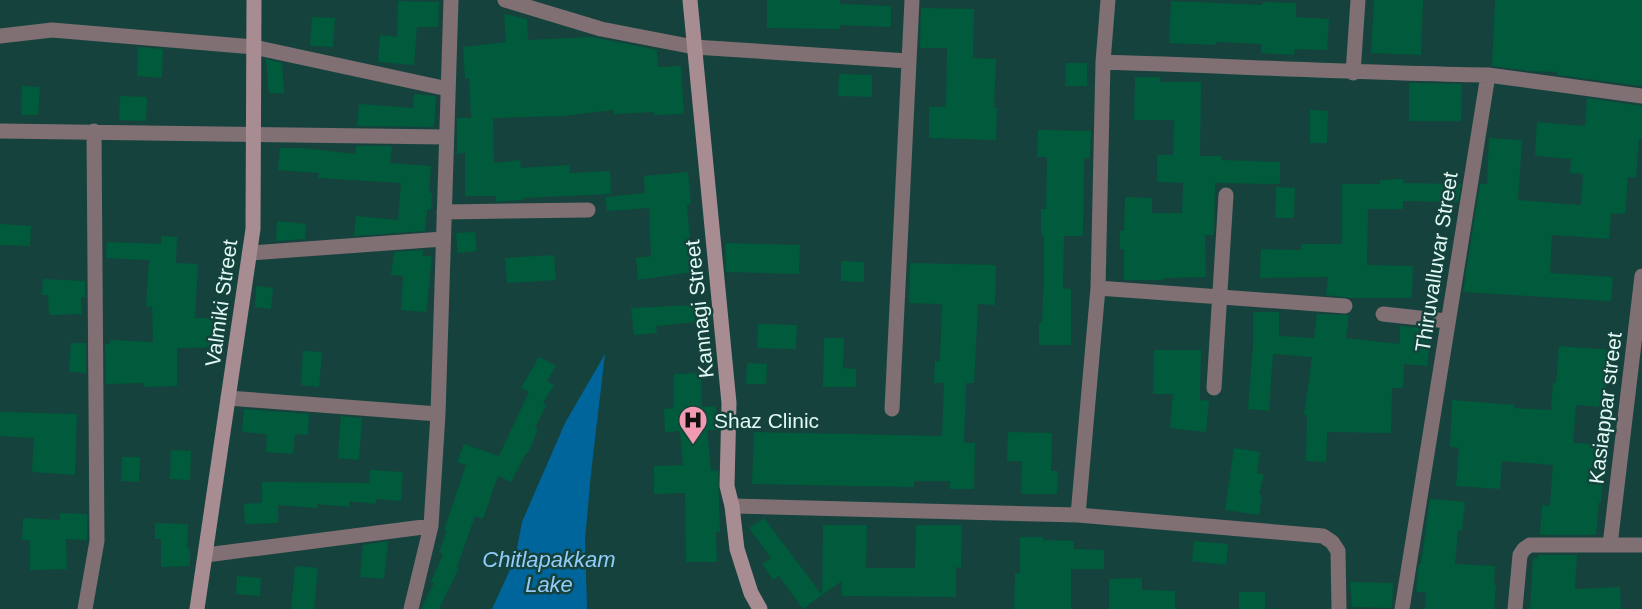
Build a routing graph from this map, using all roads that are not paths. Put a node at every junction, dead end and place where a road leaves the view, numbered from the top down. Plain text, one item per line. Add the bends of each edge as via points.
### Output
1 (254, 0) edge
2 (451, 0) edge
3 (505, 0) edge
4 (690, 0) edge
5 (912, 0) edge
6 (1108, 0) edge
7 (1358, 0) edge
8 (0, 36) edge
9 (254, 47) junction
10 (694, 47) junction
11 (908, 61) junction
12 (1103, 62) junction
13 (1353, 73) junction
14 (1488, 75) junction
15 (448, 88) junction
16 (1642, 96) edge
17 (0, 131) edge
18 (94, 131) junction
19 (254, 135) junction
20 (446, 136) junction
21 (1226, 195) dead end
22 (588, 210) dead end
23 (444, 212) junction
24 (443, 240) junction
25 (250, 253) junction
26 (1642, 276) edge
27 (1098, 288) junction
28 (1221, 298) junction
29 (1345, 306) dead end
30 (1383, 315) dead end
31 (1447, 321) junction
32 (1214, 388) dead end
33 (228, 398) junction
34 (892, 409) dead end
35 (438, 414) junction
36 (732, 506) junction
37 (1078, 515) junction
38 (431, 526) junction
39 (1610, 545) junction
40 (1642, 545) edge
41 (206, 555) junction
42 (85, 609) edge
43 (197, 609) edge
44 (411, 609) edge
45 (760, 609) edge
46 (1339, 609) edge
47 (1402, 609) edge
48 (1515, 609) edge

1 - 9 street, Valmiki Street
2 - 15 street
3 - 10 street via 601,29
4 - 10 street, Kannagi Street
5 - 11 street
6 - 12 street
7 - 13 street
8 - 9 street via 52,30
9 - 15 street
9 - 19 street, Valmiki Street
10 - 11 street
10 - 36 street, Kannagi Street via 729,403 727,486
11 - 34 street
12 - 13 street
12 - 27 street
13 - 14 street
14 - 16 street
14 - 31 street, Thiruvalluvar Street
15 - 20 street
17 - 18 street
18 - 19 street
18 - 42 street via 97,541
19 - 20 street
19 - 25 street, Valmiki Street
20 - 23 street
21 - 28 street
22 - 23 street
23 - 24 street
24 - 25 street
24 - 35 street
25 - 33 street, Valmiki Street
26 - 39 street, Kasiappar street
27 - 28 street
27 - 37 street
28 - 29 street
28 - 32 street
30 - 31 street
31 - 47 street, Thiruvalluvar Street
33 - 35 street
33 - 41 street, Valmiki Street
35 - 38 street
36 - 37 street
36 - 45 street, Kannagi Street via 737,549
37 - 46 street via 1323,536 1338,551
38 - 41 street
38 - 44 street
39 - 40 street
39 - 48 street via 1530,545 1524,549 1519,562
41 - 43 street, Valmiki Street

